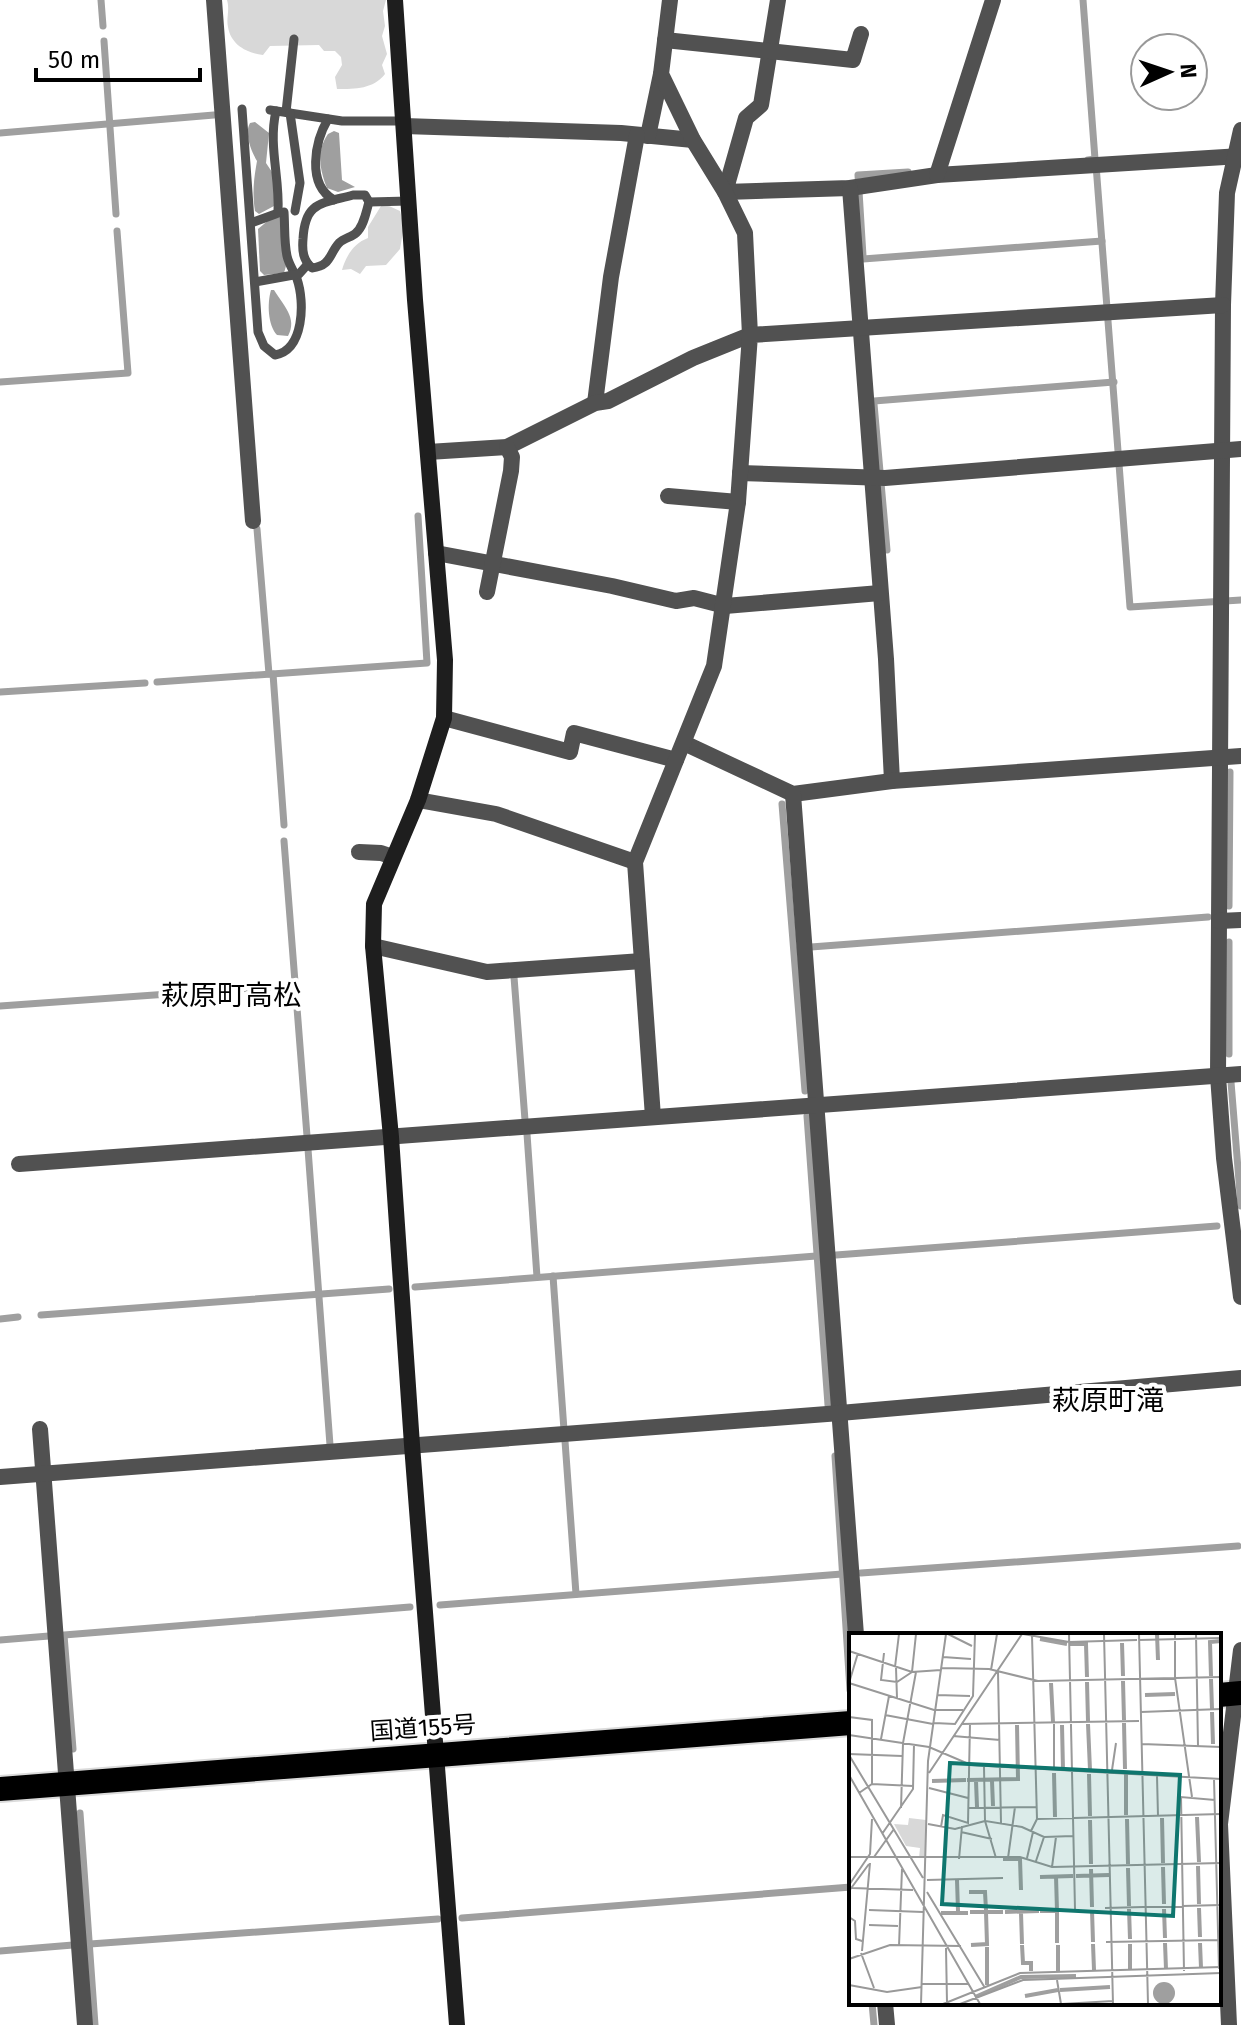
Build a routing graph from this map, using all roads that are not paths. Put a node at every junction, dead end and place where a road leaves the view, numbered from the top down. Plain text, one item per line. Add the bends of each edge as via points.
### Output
1 (214, 0) edge
2 (395, 0) edge
3 (670, 0) edge
4 (778, 0) edge
5 (993, 0) edge
6 (861, 34) dead end
7 (294, 39) dead end
8 (665, 40) junction
9 (771, 50) junction
10 (661, 74) junction
11 (242, 109) dead end
12 (280, 112) junction
13 (328, 119) junction
14 (404, 124) junction
15 (1241, 130) edge
16 (642, 135) junction
17 (693, 140) junction
18 (1238, 156) edge
19 (937, 175) junction
20 (850, 188) junction
21 (725, 192) junction
22 (334, 200) junction
23 (409, 201) junction
24 (369, 202) junction
25 (286, 212) junction
26 (308, 213) junction
27 (230, 217) junction
28 (251, 220) junction
29 (308, 264) junction
30 (295, 275) junction
31 (255, 282) junction
32 (1223, 305) junction
33 (861, 330) junction
34 (750, 335) junction
35 (595, 403) junction
36 (507, 447) junction
37 (1241, 449) edge
38 (1222, 450) junction
39 (428, 452) junction
40 (740, 473) junction
41 (872, 477) junction
42 (668, 496) dead end
43 (738, 502) junction
44 (253, 521) dead end
45 (436, 553) junction
46 (493, 564) junction
47 (487, 592) dead end
48 (880, 593) junction
49 (725, 606) junction
50 (444, 718) junction
51 (684, 743) junction
52 (1241, 756) edge
53 (1220, 757) junction
54 (676, 760) junction
55 (892, 781) junction
56 (793, 794) junction
57 (418, 800) junction
58 (359, 852) dead end
59 (393, 857) junction
60 (635, 862) junction
61 (1241, 920) edge
62 (1219, 921) junction
63 (373, 946) junction
64 (642, 961) junction
65 (1241, 1074) edge
66 (1218, 1076) junction
67 (816, 1106) junction
68 (653, 1117) junction
69 (391, 1137) junction
70 (19, 1164) dead end
71 (1241, 1297) edge
72 (1241, 1378) edge
73 (840, 1413) junction
74 (40, 1429) dead end
75 (412, 1445) junction
76 (43, 1474) junction
77 (0, 1477) edge
78 (856, 1633) edge
79 (1241, 1650) edge
80 (1232, 1694) edge
81 (849, 1723) edge
82 (436, 1755) junction
83 (67, 1785) junction
84 (0, 1789) edge
85 (1221, 1813) edge
86 (1221, 1846) edge
87 (885, 2005) edge
88 (85, 2025) edge
89 (457, 2025) edge
90 (887, 2025) edge
91 (1229, 2025) edge

1 - 27 street
2 - 14 street
3 - 8 street
4 - 9 street
5 - 19 street
6 - 9 street via 853,60
7 - 12 lane
8 - 9 street
8 - 10 street
9 - 21 street via 761,105 746,118
10 - 16 street
10 - 17 street
11 - 28 lane
12 - 13 lane
12 - 25 lane via 273,153
12 - 25 lane via 300,183
13 - 14 lane
13 - 22 lane via 316,143 316,159 321,186
14 - 16 street
14 - 23 street
15 - 18 street
16 - 17 street
16 - 35 street via 611,277
17 - 21 street
18 - 19 street
18 - 32 street via 1227,193
19 - 20 street
20 - 21 street
20 - 33 street
21 - 34 street via 745,233
22 - 24 lane via 365,195
22 - 26 lane
23 - 24 lane
23 - 39 street
24 - 29 lane via 361,228 337,244 329,261 321,267
25 - 26 lane
25 - 28 lane
25 - 30 lane via 286,253
26 - 29 lane via 303,249
27 - 28 lane
27 - 44 street
28 - 31 lane
29 - 30 lane
30 - 31 lane
30 - 31 lane via 300,330 283,354 269,352 260,339
32 - 33 street
32 - 38 street
33 - 34 street
33 - 41 street
34 - 35 street
34 - 40 street
35 - 36 street
36 - 39 street
36 - 46 street via 511,471
37 - 38 street
38 - 41 street
38 - 53 street
39 - 45 street
40 - 41 street
40 - 43 street
41 - 48 street
42 - 43 street
43 - 49 street
45 - 46 street
45 - 50 street
46 - 47 street
46 - 49 street
48 - 49 street
48 - 55 street
49 - 51 street via 714,666
50 - 54 street via 570,752 574,733
50 - 57 street
51 - 54 street
51 - 56 street
52 - 53 street
53 - 55 street
53 - 62 street
54 - 60 street
55 - 56 street
56 - 67 street
57 - 59 street
57 - 60 street via 496,814
58 - 59 street
59 - 63 street via 374,904
60 - 64 street
61 - 62 street
62 - 66 street
63 - 64 street via 487,972
63 - 69 street
64 - 68 street
65 - 66 street
66 - 67 street
66 - 71 street
67 - 68 street
67 - 73 street
68 - 69 street
69 - 70 street
69 - 75 street
72 - 73 street
73 - 75 street
73 - 78 street
74 - 76 street
75 - 76 street
75 - 82 street
76 - 77 street
76 - 83 street
79 - 80 street
80 - 85 street
81 - 82 highway, 国道155号
82 - 83 highway, 国道155号
82 - 89 street
83 - 84 highway, 国道155号
83 - 88 street
86 - 91 street
87 - 90 street

